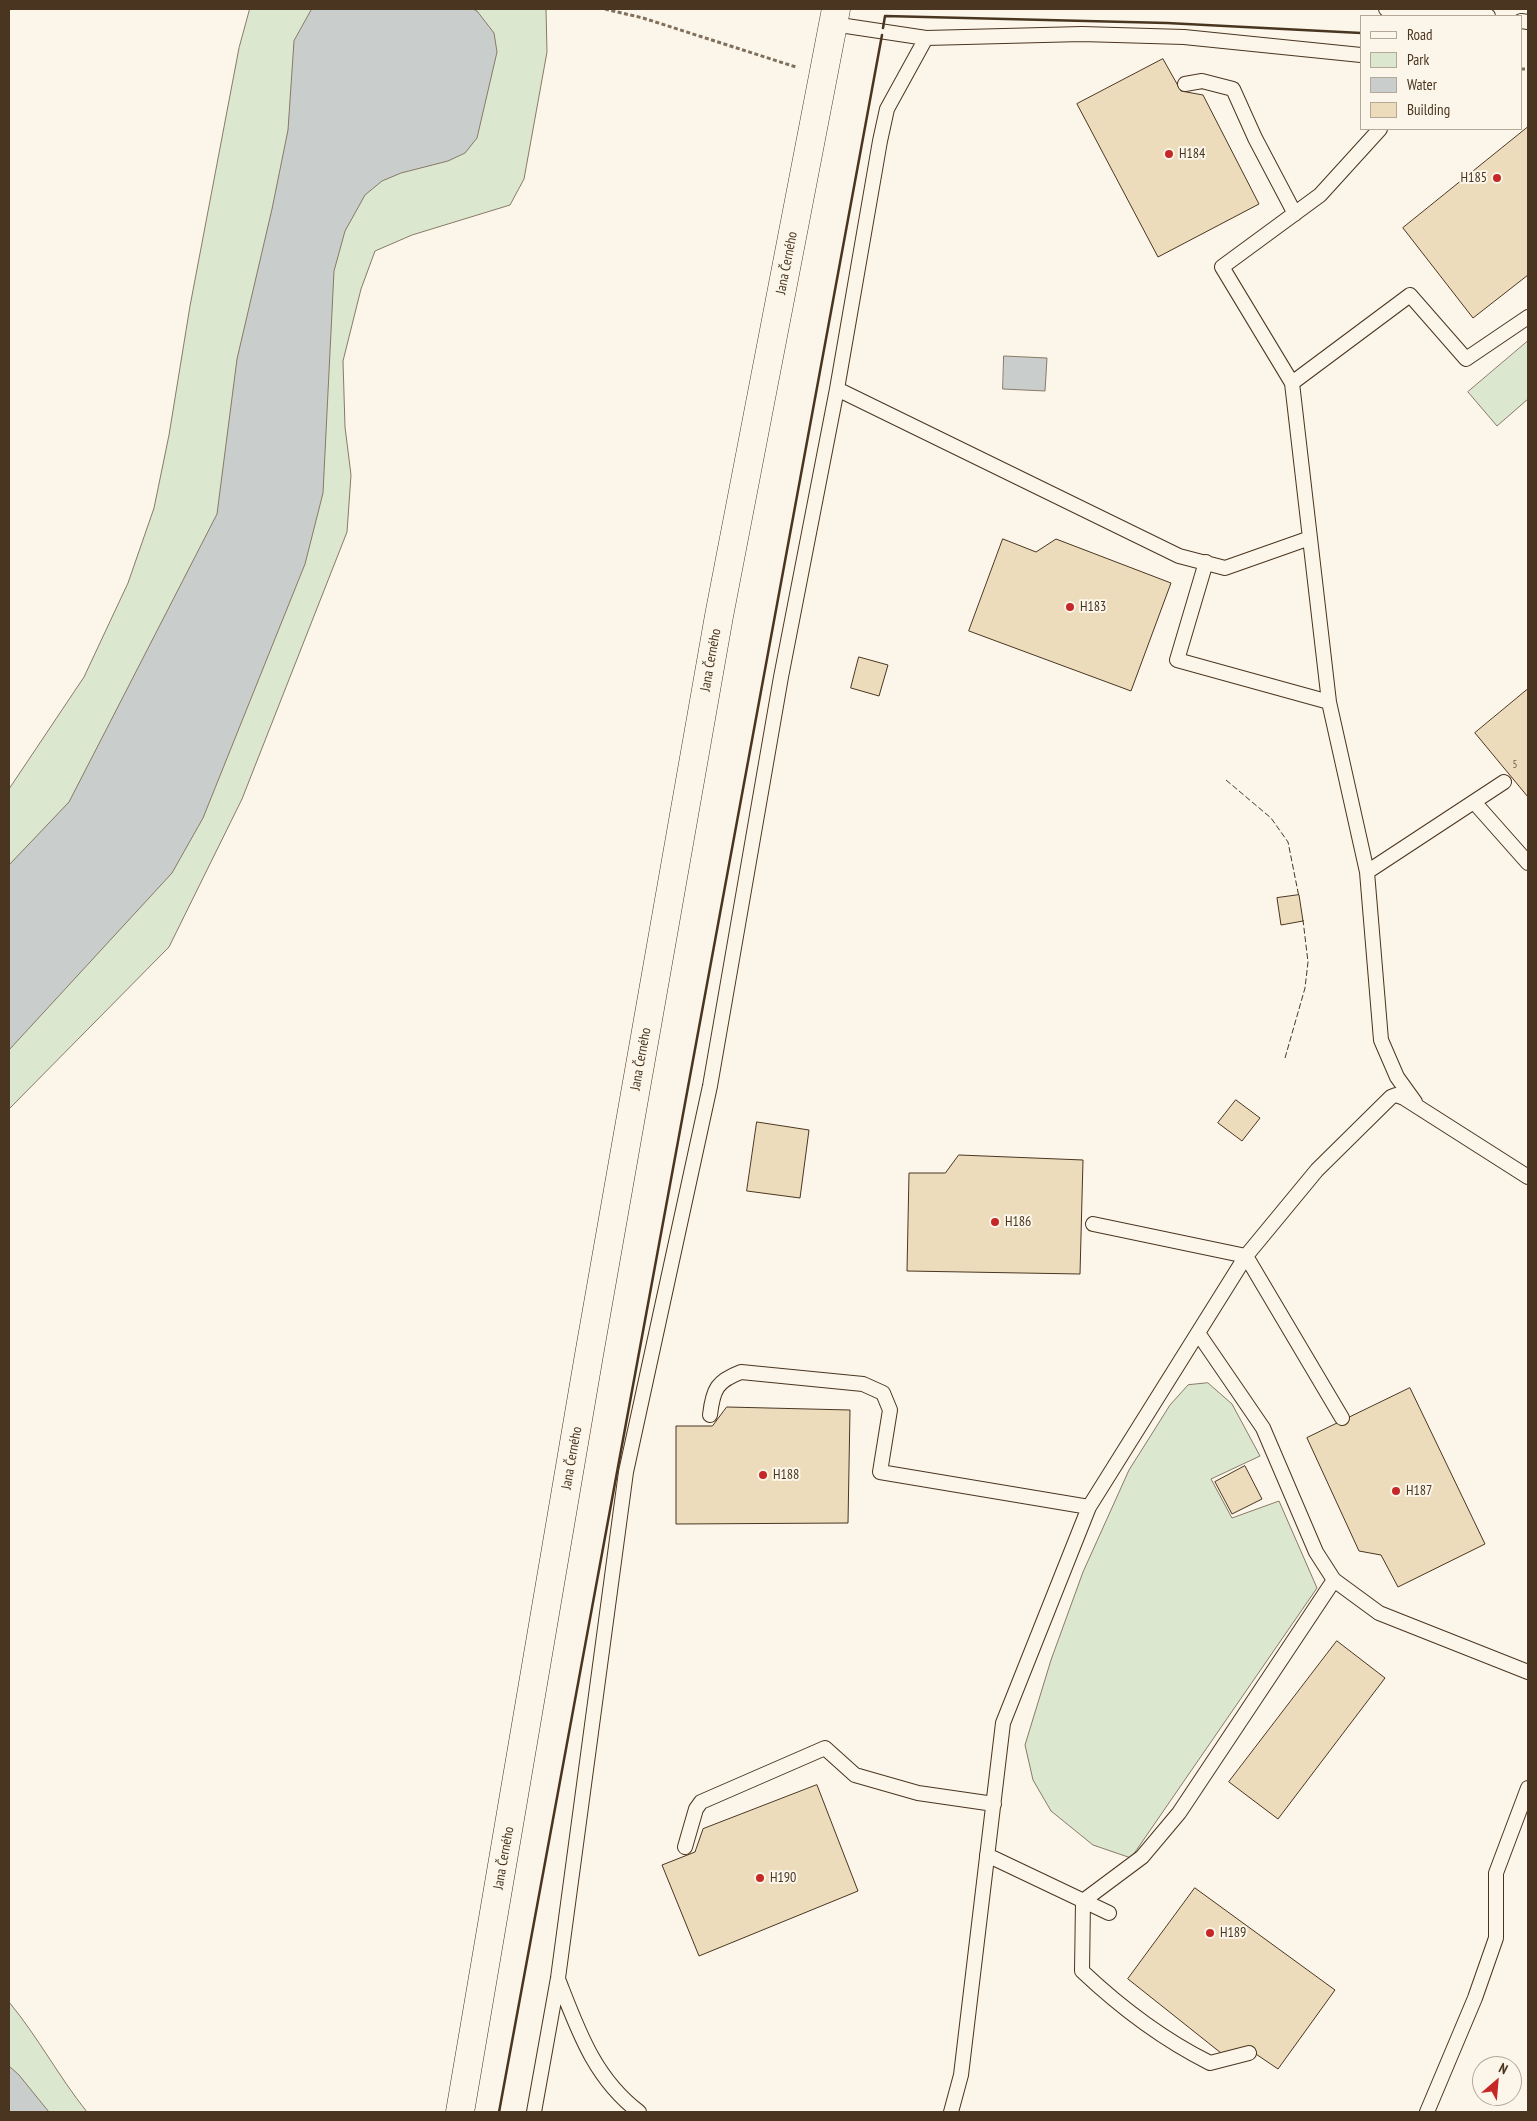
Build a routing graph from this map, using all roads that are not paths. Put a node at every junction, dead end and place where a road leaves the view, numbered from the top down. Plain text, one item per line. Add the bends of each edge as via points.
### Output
1 (1386, 9) edge
2 (1454, 14) edge
3 (1471, 15) edge
4 (834, 16) edge
5 (926, 38) junction
6 (1360, 55) edge
7 (1185, 84) dead end
8 (1379, 130) edge
9 (1295, 214) junction
10 (1528, 317) edge
11 (1292, 382) junction
12 (837, 390) junction
13 (1310, 538) junction
14 (1206, 562) junction
15 (1329, 702) junction
16 (1504, 782) dead end
17 (1474, 802) junction
18 (1528, 863) edge
19 (1367, 872) junction
20 (1418, 1107) junction
21 (1528, 1178) edge
22 (1093, 1224) dead end
23 (1246, 1256) junction
24 (1198, 1332) junction
25 (710, 1415) dead end
26 (1342, 1418) dead end
27 (1089, 1507) junction
28 (1334, 1580) junction
29 (1528, 1672) edge
30 (1528, 1788) edge
31 (994, 1804) junction
32 (685, 1848) dead end
33 (987, 1855) junction
34 (1083, 1901) junction
35 (1109, 1913) dead end
36 (558, 1978) junction
37 (1250, 2054) dead end
38 (460, 2112) edge
39 (534, 2112) edge
40 (639, 2112) edge
41 (951, 2112) edge
42 (1428, 2112) edge

1 - 2 lane
2 - 3 lane
4 - 5 lane
4 - 38 street, Jana Černého via 717,626
5 - 6 lane via 1082,34 1184,37
5 - 12 lane via 887,109
7 - 9 lane via 1202,81 1233,89
8 - 9 lane via 1320,195
9 - 11 lane via 1222,267
10 - 11 lane via 1466,359 1410,295
11 - 13 lane
12 - 14 lane via 1179,556
12 - 36 lane via 779,687 710,1086 626,1472
13 - 14 lane via 1225,568
13 - 15 lane
14 - 15 lane via 1177,660
15 - 19 lane
16 - 17 lane
17 - 18 lane
17 - 19 lane
19 - 20 lane via 1380,1040 1397,1077
20 - 21 lane
20 - 23 lane via 1396,1095 1391,1097 1317,1170
22 - 23 lane
23 - 24 lane
23 - 26 lane
24 - 27 lane
24 - 28 lane via 1263,1428 1316,1552
25 - 27 lane via 712,1395 724,1378 741,1372 863,1384 883,1393 890,1410 880,1472
27 - 31 lane via 1004,1723
28 - 29 lane via 1379,1613
28 - 34 lane via 1179,1813 1142,1857
30 - 42 lane via 1496,1873 1496,1938
31 - 32 lane via 918,1792 855,1775 825,1748 701,1802
31 - 33 lane
33 - 34 lane
33 - 41 lane via 960,2075
34 - 35 lane
34 - 37 lane via 1082,1971 1104,1992 1187,2052 1210,2063
36 - 39 lane
36 - 40 lane via 584,2046 619,2097

